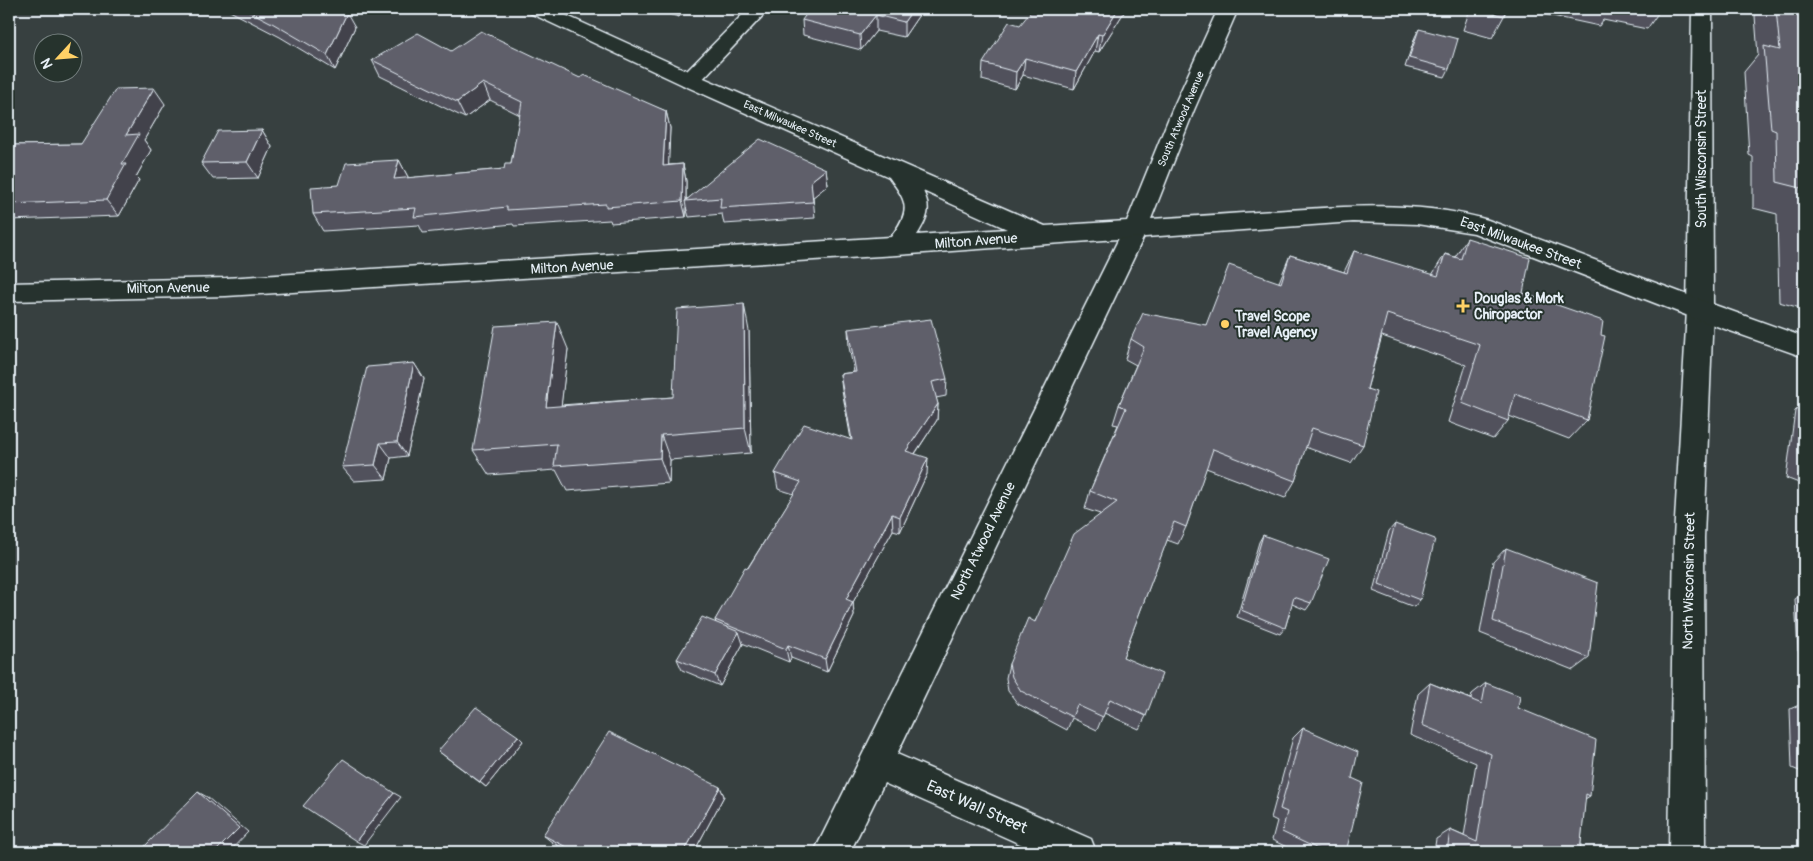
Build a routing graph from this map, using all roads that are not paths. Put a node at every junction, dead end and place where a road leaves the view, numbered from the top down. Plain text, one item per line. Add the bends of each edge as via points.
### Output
1 (537, 9) edge
2 (758, 9) edge
3 (1228, 9) edge
4 (1702, 9) edge
5 (690, 80) junction
6 (897, 171) junction
7 (1135, 230) junction
8 (1044, 236) junction
9 (897, 246) junction
10 (9, 292) edge
11 (1700, 310) junction
12 (1804, 346) edge
13 (876, 762) junction
14 (832, 852) edge
15 (1078, 852) edge
16 (1687, 852) edge

1 - 5 main road, East Milwaukee Street
2 - 5 main road
3 - 7 main road, South Atwood Avenue
4 - 11 main road, South Wisconsin Street
5 - 6 main road, East Milwaukee Street
6 - 8 main road, East Milwaukee Street
6 - 9 main road via 912,192 918,210
7 - 8 main road, Milton Avenue
7 - 11 main road, East Milwaukee Street via 1353,214 1451,218 1480,226
7 - 13 main road, North Atwood Avenue
8 - 9 main road, Milton Avenue
9 - 10 main road, Milton Avenue via 226,287
11 - 12 main road, East Milwaukee Street
11 - 16 main road, North Wisconsin Street via 1689,538
13 - 14 main road, North Atwood Avenue
13 - 15 main road, East Wall Street

